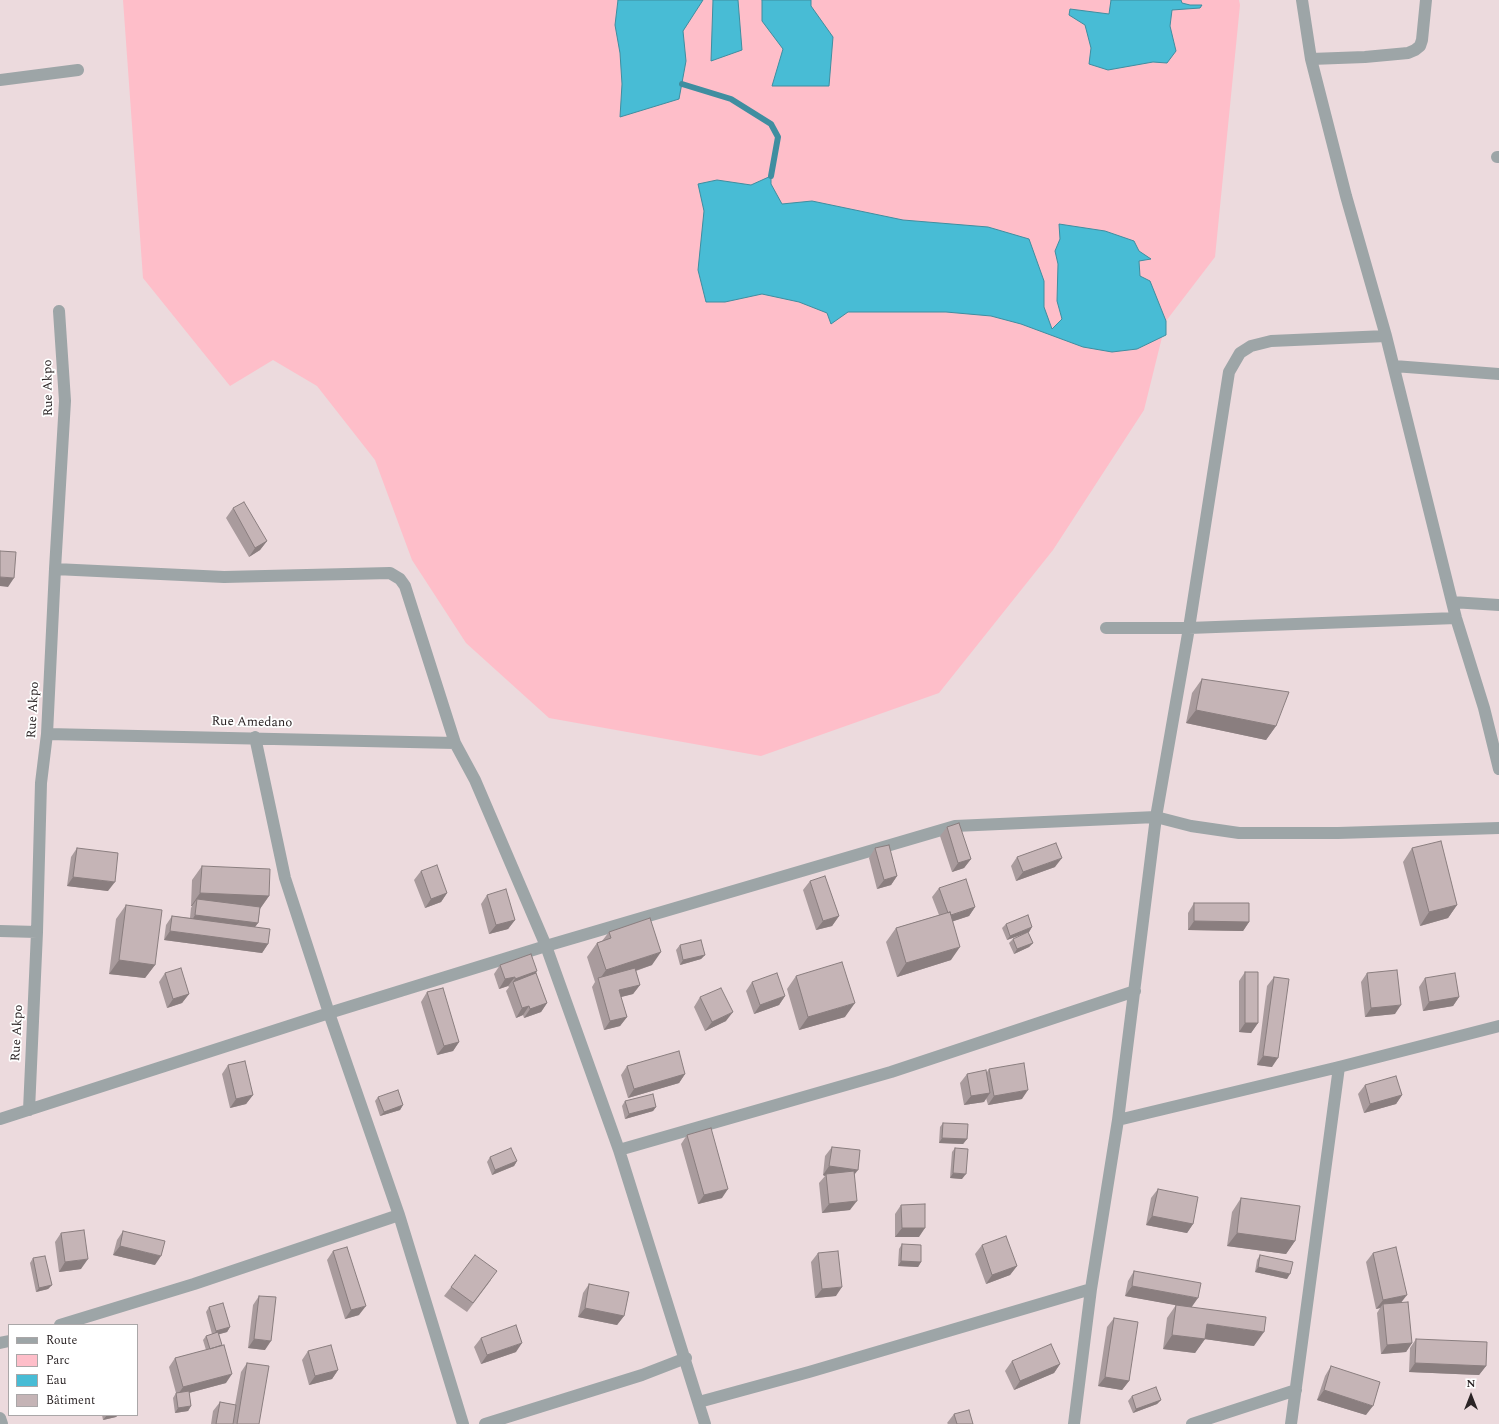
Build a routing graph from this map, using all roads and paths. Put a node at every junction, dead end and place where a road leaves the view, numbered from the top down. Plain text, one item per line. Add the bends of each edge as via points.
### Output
1 (1302, 0) edge
2 (1426, 0) edge
3 (1311, 59) junction
4 (78, 70) dead end
5 (0, 80) edge
6 (60, 311) dead end
7 (1386, 336) junction
8 (1394, 366) junction
9 (1499, 374) edge
10 (55, 569) junction
11 (1452, 602) junction
12 (1499, 605) edge
13 (1456, 618) junction
14 (1106, 628) dead end
15 (1189, 628) junction
16 (47, 734) junction
17 (255, 737) junction
18 (456, 742) junction
19 (1499, 769) edge
20 (1156, 817) junction
21 (1499, 828) edge
22 (0, 931) edge
23 (37, 932) junction
24 (546, 946) junction
25 (1135, 991) junction
26 (329, 1013) junction
27 (1499, 1026) edge
28 (1339, 1067) junction
29 (29, 1110) junction
30 (0, 1119) edge
31 (1118, 1120) junction
32 (620, 1150) junction
33 (398, 1215) junction
34 (1091, 1289) junction
35 (63, 1324) edge
36 (686, 1358) junction
37 (1296, 1390) junction
38 (699, 1402) junction
39 (0, 1418) edge
40 (2, 1424) edge
41 (463, 1424) edge
42 (485, 1424) edge
43 (706, 1424) edge
44 (1074, 1424) edge
45 (1192, 1424) edge
46 (1291, 1424) edge

1 - 3 street
2 - 3 street via 1422,40 1415,50 1408,53 1365,57
3 - 7 street via 1346,196
4 - 5 street
6 - 10 street, Rue Akpo via 65,400
7 - 8 street
7 - 15 street via 1271,341 1251,346 1240,353 1229,372
8 - 9 street
8 - 11 street
10 - 16 street, Rue Akpo
10 - 18 street via 224,577 390,573 400,579 405,586
11 - 12 street
11 - 13 street
13 - 15 street
13 - 19 street via 1484,708
14 - 15 street
15 - 20 street
16 - 17 street, Rue Amedano
16 - 23 street, Rue Akpo via 41,783
17 - 18 street, Rue Amedano
17 - 26 street via 285,878
18 - 24 street via 475,780
20 - 21 street via 1190,826 1239,833
20 - 24 street via 955,826
20 - 25 street
22 - 23 street
23 - 29 street, Rue Akpo
24 - 26 street
24 - 32 street
25 - 31 street
25 - 32 street via 891,1072
26 - 29 street
26 - 33 street
27 - 28 street
28 - 31 street
28 - 37 street
29 - 30 street
31 - 34 street
32 - 36 street
33 - 35 street via 194,1284
33 - 41 street
34 - 38 street
34 - 44 street
36 - 38 street
36 - 42 street via 642,1375
37 - 45 street
37 - 46 street
38 - 43 street
39 - 40 street

